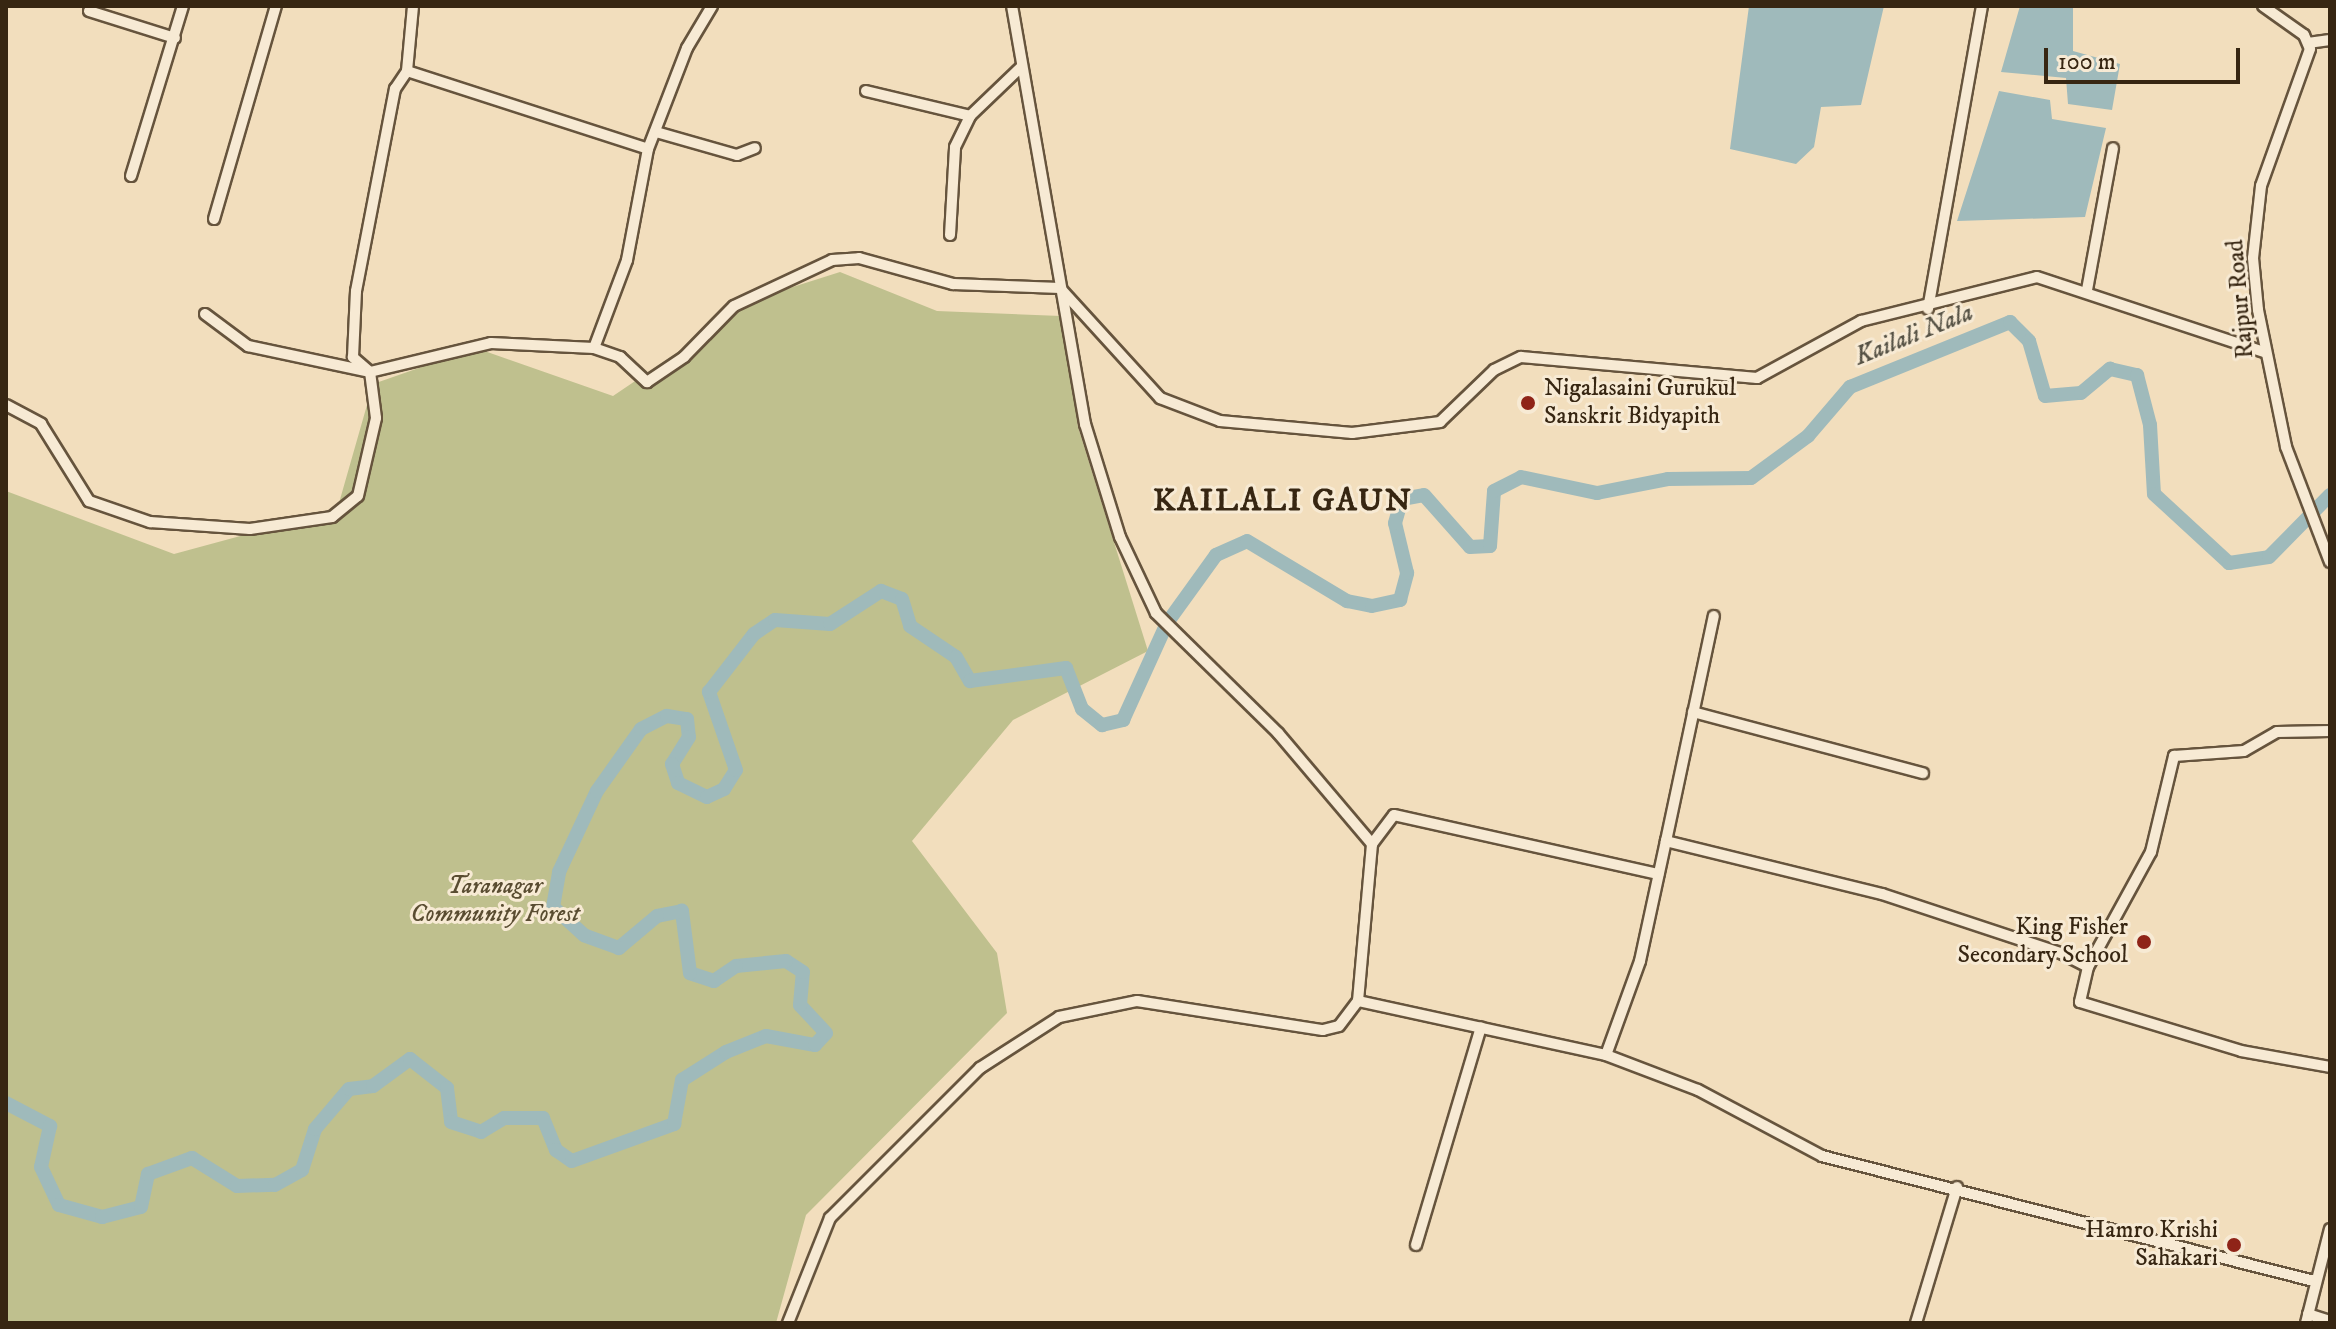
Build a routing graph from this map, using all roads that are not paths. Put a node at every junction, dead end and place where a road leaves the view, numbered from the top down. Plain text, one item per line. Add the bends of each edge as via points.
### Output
1 (183, 6) edge
2 (276, 6) edge
3 (413, 6) edge
4 (712, 6) edge
5 (1012, 6) edge
6 (1982, 6) edge
7 (2263, 6) edge
8 (89, 11) dead end
9 (175, 38) junction
10 (2330, 40) edge
11 (2308, 43) junction
12 (1020, 68) junction
13 (407, 71) junction
14 (866, 91) dead end
15 (970, 116) junction
16 (656, 132) junction
17 (755, 148) dead end
18 (2113, 148) dead end
19 (648, 149) junction
20 (131, 176) dead end
21 (214, 219) dead end
22 (950, 235) dead end
23 (1060, 288) junction
24 (2087, 290) junction
25 (1928, 309) junction
26 (205, 314) dead end
27 (594, 348) junction
28 (2264, 352) junction
29 (370, 372) junction
30 (6, 405) edge
31 (2330, 562) edge
32 (1714, 616) dead end
33 (1693, 712) junction
34 (2330, 731) edge
35 (1923, 773) dead end
36 (1666, 841) junction
37 (1372, 844) junction
38 (1658, 874) junction
39 (2088, 967) junction
40 (1358, 1001) junction
41 (1481, 1027) junction
42 (1606, 1055) junction
43 (2330, 1067) edge
44 (1957, 1187) junction
45 (2330, 1229) edge
46 (1416, 1245) dead end
47 (2314, 1281) junction
48 (2307, 1319) edge
49 (2330, 1321) edge
50 (788, 1323) edge
51 (1916, 1323) edge

1 - 9 street
2 - 21 street
3 - 13 street
4 - 16 street via 687,48
5 - 12 street
6 - 25 street
7 - 11 street
8 - 9 street
9 - 20 street
10 - 11 street
11 - 28 street, Rajpur Road via 2302,80 2269,151 2256,217
12 - 15 street
12 - 23 street via 1046,171
13 - 19 street
13 - 29 street via 395,89 356,291 353,357
14 - 15 street
15 - 22 street via 955,147
16 - 17 street via 737,155
16 - 19 street
18 - 24 street
19 - 27 street via 627,260
23 - 25 street via 1160,398 1220,421 1352,433 1440,422 1494,370 1521,357 1757,378 1861,321
23 - 27 street via 953,284 859,258 832,260 734,306 684,357 647,382 620,357
23 - 37 street via 1085,424 1146,599 1278,733
24 - 25 street via 2037,277
24 - 28 street via 2100,302
26 - 29 street via 248,346
27 - 29 street via 491,343
28 - 31 street, Rajpur Road via 2286,447
29 - 30 street via 376,418 358,496 332,517 250,529 150,522 89,501 41,424
32 - 33 street
33 - 35 street
33 - 36 street
34 - 39 street via 2277,732 2244,751 2174,756 2151,852
36 - 38 street
36 - 39 street via 1882,894
37 - 38 street via 1394,815
37 - 40 street
38 - 42 street via 1640,961
39 - 43 street via 2080,1002 2241,1051
40 - 41 street
40 - 50 street via 1339,1026 1323,1030 1137,1001 1059,1017 980,1068 830,1218
41 - 42 street
41 - 46 street
42 - 44 street via 1698,1090 1822,1156
44 - 47 street
44 - 51 street
45 - 47 street
47 - 48 street
48 - 49 street

